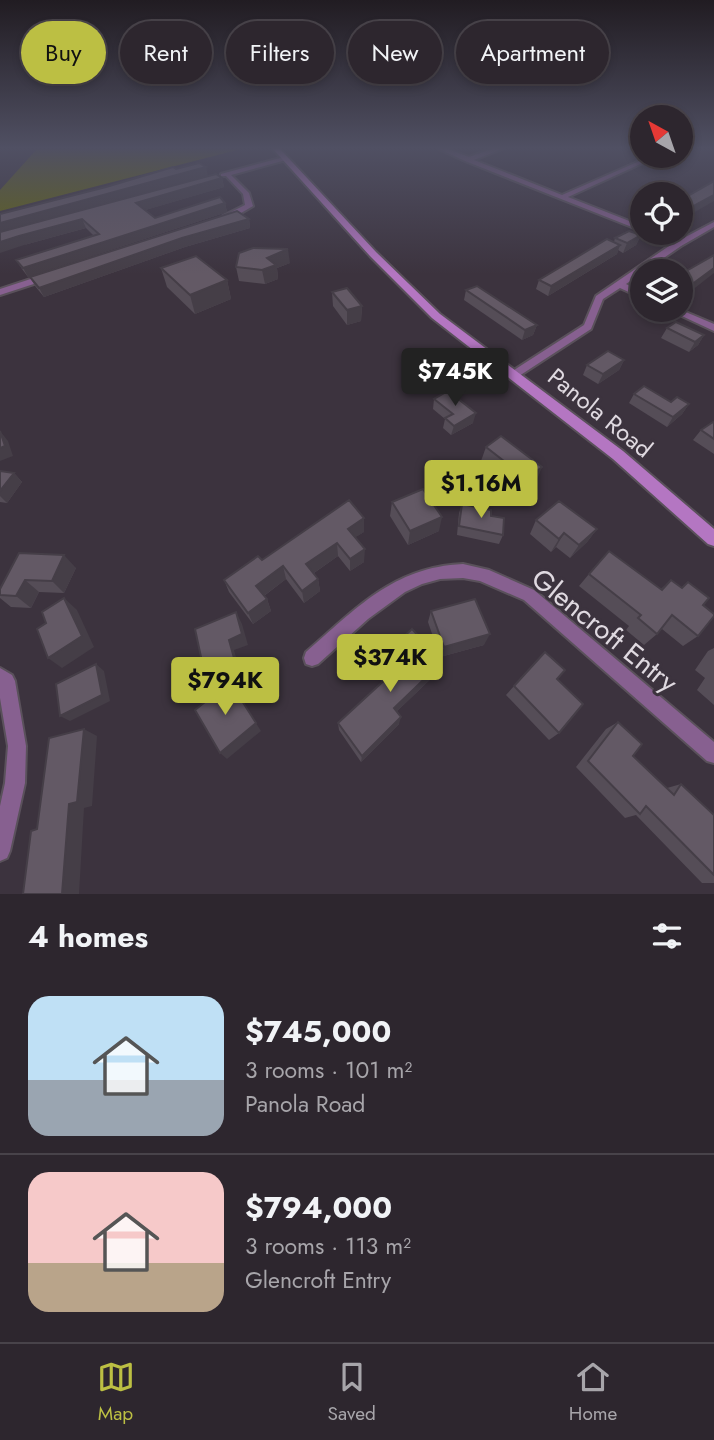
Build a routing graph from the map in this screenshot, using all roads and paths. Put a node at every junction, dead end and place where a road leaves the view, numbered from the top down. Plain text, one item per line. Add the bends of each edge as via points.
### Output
1 (244, 191) edge
2 (314, 191) edge
3 (546, 191) edge
4 (576, 191) edge
5 (562, 197) junction
6 (214, 222) edge
7 (630, 224) edge
8 (714, 224) edge
9 (693, 236) edge
10 (677, 245) edge
11 (56, 273) edge
12 (619, 284) junction
13 (630, 289) edge
14 (0, 292) edge
15 (693, 319) edge
16 (714, 328) edge
17 (515, 374) junction
18 (714, 539) edge
19 (312, 658) dead end
20 (0, 677) edge
21 (714, 754) edge
22 (0, 851) edge

1 - 6 street via 249,206
2 - 17 main road, Panola Road via 436,316
3 - 5 street
4 - 5 street
5 - 7 street
8 - 9 street
10 - 12 street
11 - 14 street
12 - 13 street
12 - 17 street via 599,298 588,327
15 - 16 street
17 - 18 main road, Panola Road
19 - 21 street, Glencroft Entry via 399,585 463,571 529,594
20 - 22 street via 6,681 17,746 15,783

